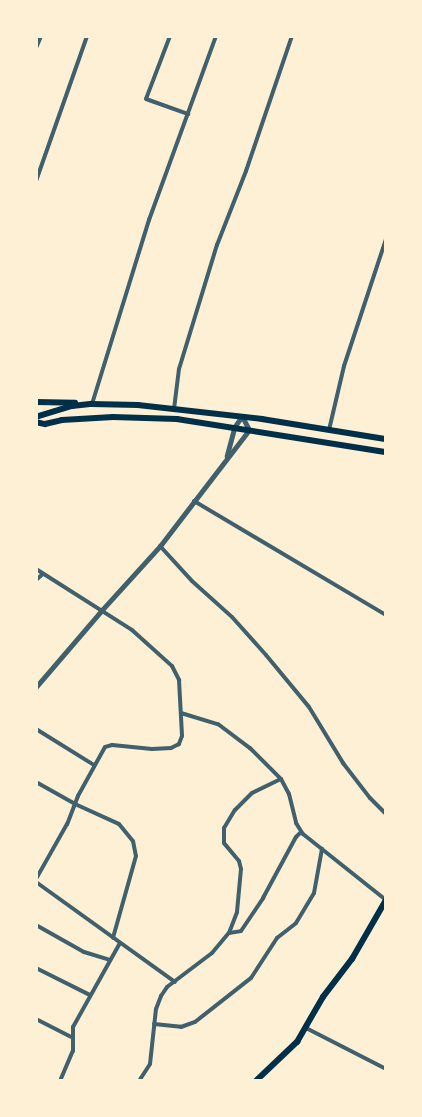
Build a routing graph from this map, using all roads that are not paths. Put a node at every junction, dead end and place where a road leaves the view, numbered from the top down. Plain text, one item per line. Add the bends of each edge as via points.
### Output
1 (41, 36) edge
2 (87, 36) edge
3 (170, 36) edge
4 (216, 36) edge
5 (292, 36) edge
6 (36, 48) edge
7 (188, 114) junction
8 (36, 181) edge
9 (386, 239) edge
10 (36, 402) edge
11 (92, 404) junction
12 (174, 409) junction
13 (36, 417) edge
14 (242, 417) junction
15 (36, 422) edge
16 (44, 424) junction
17 (234, 427) junction
18 (36, 428) edge
19 (249, 430) junction
20 (329, 430) junction
21 (386, 439) edge
22 (386, 452) edge
23 (228, 456) junction
24 (194, 501) junction
25 (160, 546) junction
26 (36, 569) edge
27 (44, 574) junction
28 (36, 580) edge
29 (102, 610) junction
30 (385, 615) edge
31 (37, 684) edge
32 (181, 713) junction
33 (36, 728) edge
34 (94, 765) junction
35 (282, 779) junction
36 (36, 782) edge
37 (75, 804) junction
38 (386, 814) edge
39 (301, 832) junction
40 (322, 849) junction
41 (36, 880) edge
42 (386, 900) edge
43 (36, 925) edge
44 (229, 933) junction
45 (113, 938) junction
46 (120, 944) junction
47 (110, 960) junction
48 (36, 968) edge
49 (175, 982) junction
50 (90, 995) junction
51 (36, 1019) edge
52 (154, 1024) junction
53 (306, 1028) junction
54 (71, 1037) junction
55 (386, 1069) edge
56 (60, 1081) edge
57 (139, 1081) edge
58 (256, 1081) edge

1 - 6 street
2 - 8 street
3 - 7 street via 146,99
4 - 7 street
5 - 12 street via 217,245 179,369
7 - 11 street via 149,220
9 - 20 street via 344,366
10 - 11 main road
11 - 12 main road
11 - 13 main road via 72,406
12 - 14 main road
14 - 17 street
14 - 19 street
14 - 20 main road
15 - 16 main road
16 - 17 main road via 62,420 147,417
16 - 18 street
17 - 19 main road
17 - 23 street
19 - 22 main road
19 - 23 street
20 - 21 main road
23 - 24 street
24 - 25 street
24 - 30 street
25 - 29 street
25 - 38 street via 232,617 285,677 309,706 343,762
26 - 27 street
27 - 28 street
27 - 29 street
29 - 31 street
29 - 32 street via 132,630 176,670
32 - 34 street via 182,736 175,746 152,749 108,745
32 - 35 street via 218,724 250,748
33 - 34 street
34 - 37 street
35 - 39 street
35 - 44 street via 252,793 235,810 222,832 224,843 241,869 238,907
36 - 37 street
37 - 41 street
37 - 45 street via 119,824 134,841 136,856
39 - 40 street
39 - 44 street via 241,931
40 - 42 street
40 - 52 street via 314,893 296,923 277,938 251,978 195,1022 181,1027
41 - 45 street
42 - 53 main road
43 - 47 street via 84,952
44 - 49 street via 212,954
45 - 46 street
46 - 47 street
46 - 49 street
47 - 50 street
48 - 50 street
49 - 52 street via 161,996
50 - 54 street
51 - 54 street
52 - 57 street via 150,1064
53 - 55 street
53 - 58 main road via 297,1042
54 - 56 street via 73,1051

